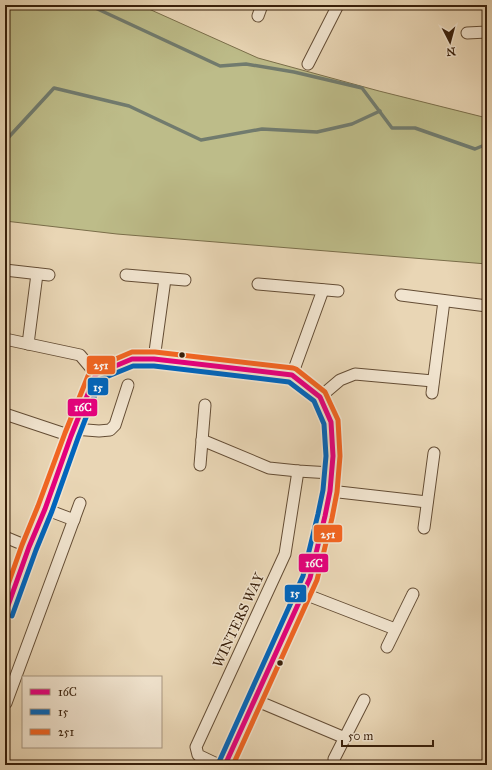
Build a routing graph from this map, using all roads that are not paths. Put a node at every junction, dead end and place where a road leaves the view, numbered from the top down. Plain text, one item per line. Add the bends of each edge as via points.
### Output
1 (262, 5) edge
2 (338, 5) edge
3 (258, 16) dead end
4 (487, 32) edge
5 (467, 33) dead end
6 (308, 64) dead end
7 (5, 270) edge
8 (37, 274) junction
9 (49, 275) dead end
10 (126, 275) dead end
11 (165, 279) junction
12 (185, 280) dead end
13 (258, 284) dead end
14 (323, 290) junction
15 (338, 291) dead end
16 (401, 295) dead end
17 (444, 301) junction
18 (487, 306) edge
19 (5, 339) edge
20 (28, 344) junction
21 (154, 359) junction
22 (96, 374) junction
23 (292, 375) junction
24 (433, 381) junction
25 (128, 385) dead end
26 (432, 394) dead end
27 (320, 397) junction
28 (205, 405) dead end
29 (5, 414) edge
30 (73, 433) junction
31 (202, 440) junction
32 (434, 453) dead end
33 (200, 465) dead end
34 (298, 471) junction
35 (331, 473) junction
36 (330, 491) junction
37 (427, 502) junction
38 (80, 503) dead end
39 (45, 509) junction
40 (74, 520) junction
41 (424, 528) dead end
42 (5, 537) edge
43 (29, 546) junction
44 (302, 593) junction
45 (413, 594) dead end
46 (5, 614) edge
47 (395, 629) junction
48 (387, 647) dead end
49 (255, 700) junction
50 (364, 700) dead end
51 (5, 702) edge
52 (345, 738) junction
53 (334, 759) dead end
54 (219, 765) edge
55 (225, 765) edge

1 - 3 street
2 - 6 street
4 - 5 street
7 - 8 street
8 - 9 street
8 - 20 street
10 - 11 street
11 - 12 street
11 - 21 street
13 - 14 street
14 - 15 street
14 - 23 street
16 - 17 street
17 - 18 street
17 - 24 street
19 - 20 street
20 - 22 street via 80,355
21 - 22 street via 132,359
21 - 23 street
22 - 30 street
23 - 27 street
24 - 26 street
24 - 27 street via 355,374 340,380
25 - 30 street via 110,430
27 - 35 street via 331,422
28 - 31 street
29 - 30 street
30 - 39 street
31 - 33 street
31 - 34 street via 269,468
32 - 37 street
34 - 35 street
34 - 54 street, WINTERS WAY via 285,554 196,748 198,755
35 - 36 street
36 - 37 street
36 - 44 street via 310,578
37 - 41 street
38 - 40 street
39 - 40 street
39 - 43 street
40 - 51 street
42 - 43 street
43 - 46 street
44 - 47 street
44 - 49 street
45 - 47 street
47 - 48 street
49 - 52 street
49 - 55 street
50 - 52 street
52 - 53 street

